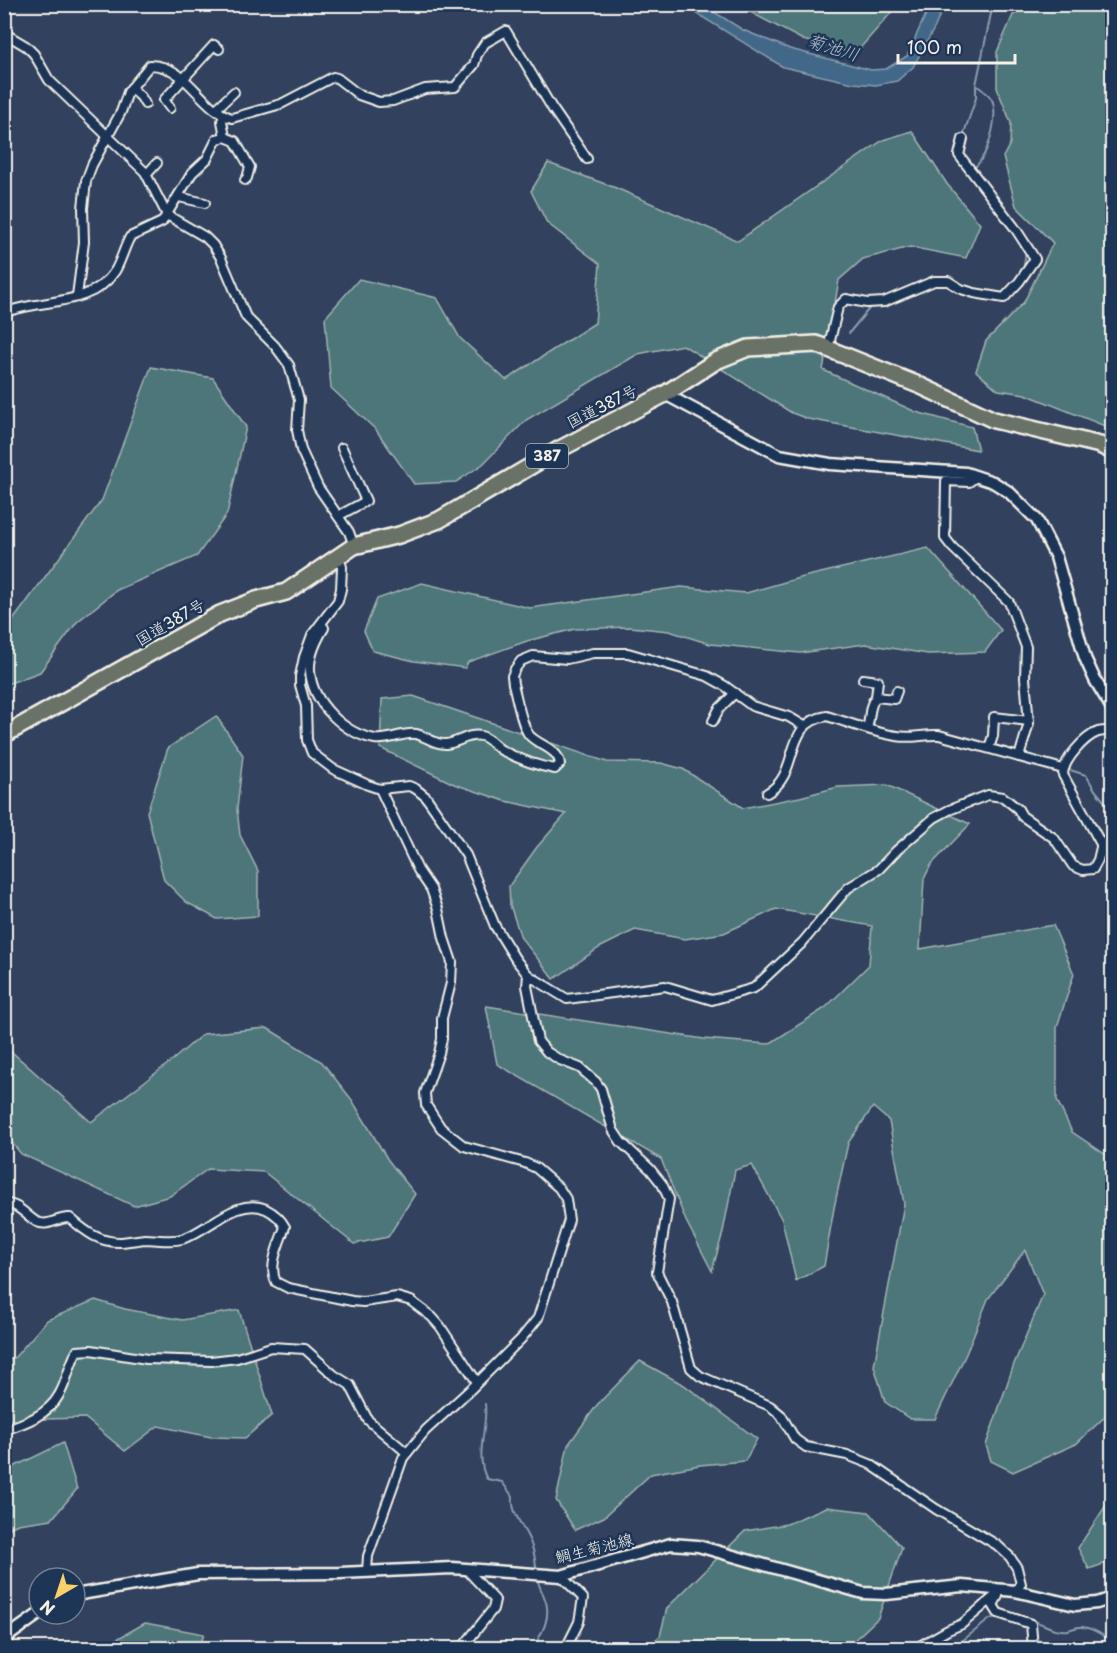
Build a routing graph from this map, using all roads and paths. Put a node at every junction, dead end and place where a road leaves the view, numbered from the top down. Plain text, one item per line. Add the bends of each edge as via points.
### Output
1 (4, 33) edge
2 (219, 49) dead end
3 (183, 78) junction
4 (131, 88) junction
5 (234, 92) dead end
6 (145, 104) dead end
7 (170, 108) dead end
8 (216, 109) junction
9 (224, 116) junction
10 (108, 137) junction
11 (225, 137) junction
12 (963, 139) dead end
13 (587, 159) dead end
14 (157, 163) dead end
15 (147, 174) junction
16 (245, 180) dead end
17 (179, 197) junction
18 (205, 203) dead end
19 (167, 215) junction
20 (77, 296) junction
21 (4, 313) edge
22 (828, 349) junction
23 (665, 394) junction
24 (342, 448) dead end
25 (1113, 451) edge
26 (976, 476) junction
27 (338, 516) junction
28 (354, 546) junction
29 (339, 556) junction
30 (322, 624) junction
31 (863, 679) dead end
32 (897, 691) dead end
33 (735, 693) junction
34 (876, 697) junction
35 (1113, 708) edge
36 (713, 721) dead end
37 (1029, 721) junction
38 (804, 726) junction
39 (867, 728) junction
40 (1113, 730) edge
41 (4, 735) edge
42 (989, 748) junction
43 (1019, 757) junction
44 (1063, 768) junction
45 (380, 789) junction
46 (767, 793) dead end
47 (1102, 843) junction
48 (1113, 864) edge
49 (528, 975) junction
50 (4, 1204) edge
51 (477, 1382) junction
52 (4, 1430) edge
53 (407, 1453) junction
54 (466, 1569) junction
55 (367, 1571) junction
56 (561, 1576) junction
57 (1002, 1590) junction
58 (1015, 1591) junction
59 (87, 1593) edge
60 (1113, 1598) edge
61 (27, 1623) edge
62 (4, 1639) edge
63 (462, 1648) edge
64 (566, 1648) edge
65 (915, 1648) edge
66 (1033, 1648) edge

1 - 10 street via 34,54 49,80
2 - 3 street via 214,45
3 - 4 street via 173,69 150,65
3 - 7 street via 164,100
3 - 8 street
4 - 6 street
4 - 10 street
5 - 8 street
8 - 9 street
9 - 11 street
9 - 13 street via 232,118 281,104 333,77 359,95 379,102 393,101 424,88 455,87 474,65 485,43 506,31
10 - 15 street
10 - 20 street via 86,181
11 - 16 street via 236,141 250,167
11 - 17 street via 217,139
12 - 22 street via 959,155 1035,259 1004,298 974,293 948,281 934,281 884,302 846,299 838,307
14 - 15 street
15 - 19 street
17 - 18 street
17 - 19 street
19 - 20 street via 162,222 130,237 114,273 100,286
19 - 27 street via 213,245 246,317 289,365 298,400 301,450 318,487
20 - 21 street
22 - 23 highway, 国道387号 / 387 via 816,344 748,348 716,361
22 - 25 highway, 国道387号 / 387 via 994,420
23 - 26 main road via 778,455 830,464
23 - 28 highway, 国道387号 / 387 via 558,450 439,520
24 - 27 street via 366,501
26 - 35 main road via 1009,492 1037,520 1056,557 1085,658
26 - 37 street via 969,482 946,481 945,538 1009,602 1026,646
27 - 28 street
28 - 29 highway, 国道387号 / 387
29 - 30 street via 341,589 338,601
29 - 41 highway, 国道387号 / 387 via 297,586 220,615
30 - 33 street via 324,628 311,658 314,689 331,714 349,730 379,739 417,734 446,744 478,735 501,750 555,769 560,764 555,752 537,743 527,732 512,676 520,660 533,656 567,659 593,653 628,653 707,676
30 - 45 street via 312,635 300,676 307,740 312,753 333,769
31 - 34 street via 878,681
32 - 34 street via 894,699
33 - 36 street
33 - 38 street via 752,706 789,717
34 - 39 street via 870,705
37 - 42 street via 994,717
37 - 43 street
38 - 39 street via 827,716
38 - 46 street via 786,772
39 - 42 street via 910,738 939,735
40 - 44 street via 1098,732 1083,741
42 - 43 street
43 - 44 street
44 - 47 street via 1063,775
45 - 49 street via 409,786 426,797 466,855 495,926
45 - 51 street via 430,889 452,962 442,1039 425,1093 426,1105 441,1128 464,1146 536,1168 559,1188 569,1211 538,1318
47 - 48 street
47 - 49 street via 1093,869 1073,866 1054,838 1003,798 988,795 934,818 879,869 848,888 802,943 754,988 712,1000 665,986 567,999
49 - 58 street via 538,1041 547,1052 580,1068 596,1082 613,1130 650,1169 669,1199 657,1272 672,1302 691,1368 700,1376 770,1406 806,1447 870,1464 997,1545 1017,1568 1021,1584
50 - 51 street via 11,1204 45,1224 70,1218 98,1239 119,1242 180,1239 251,1205 270,1210 285,1227 275,1256 276,1282 352,1301 397,1297 411,1301 441,1326
51 - 53 street
52 - 53 street via 49,1408 60,1395 77,1352 211,1361 271,1347 305,1349 350,1385 368,1420
53 - 55 street via 368,1556
54 - 55 main road, 鯛生菊池線
54 - 56 main road, 鯛生菊池線
54 - 63 street via 495,1600 493,1609
55 - 59 main road, 鯛生菊池線 via 198,1574
56 - 57 main road, 鯛生菊池線 via 682,1543 863,1593 962,1586
56 - 64 street via 583,1598 579,1622
57 - 58 main road, 鯛生菊池線
57 - 65 street via 962,1624
57 - 66 street via 993,1605 998,1614 1030,1624
58 - 60 main road, 鯛生菊池線 via 1075,1605
61 - 62 main road

